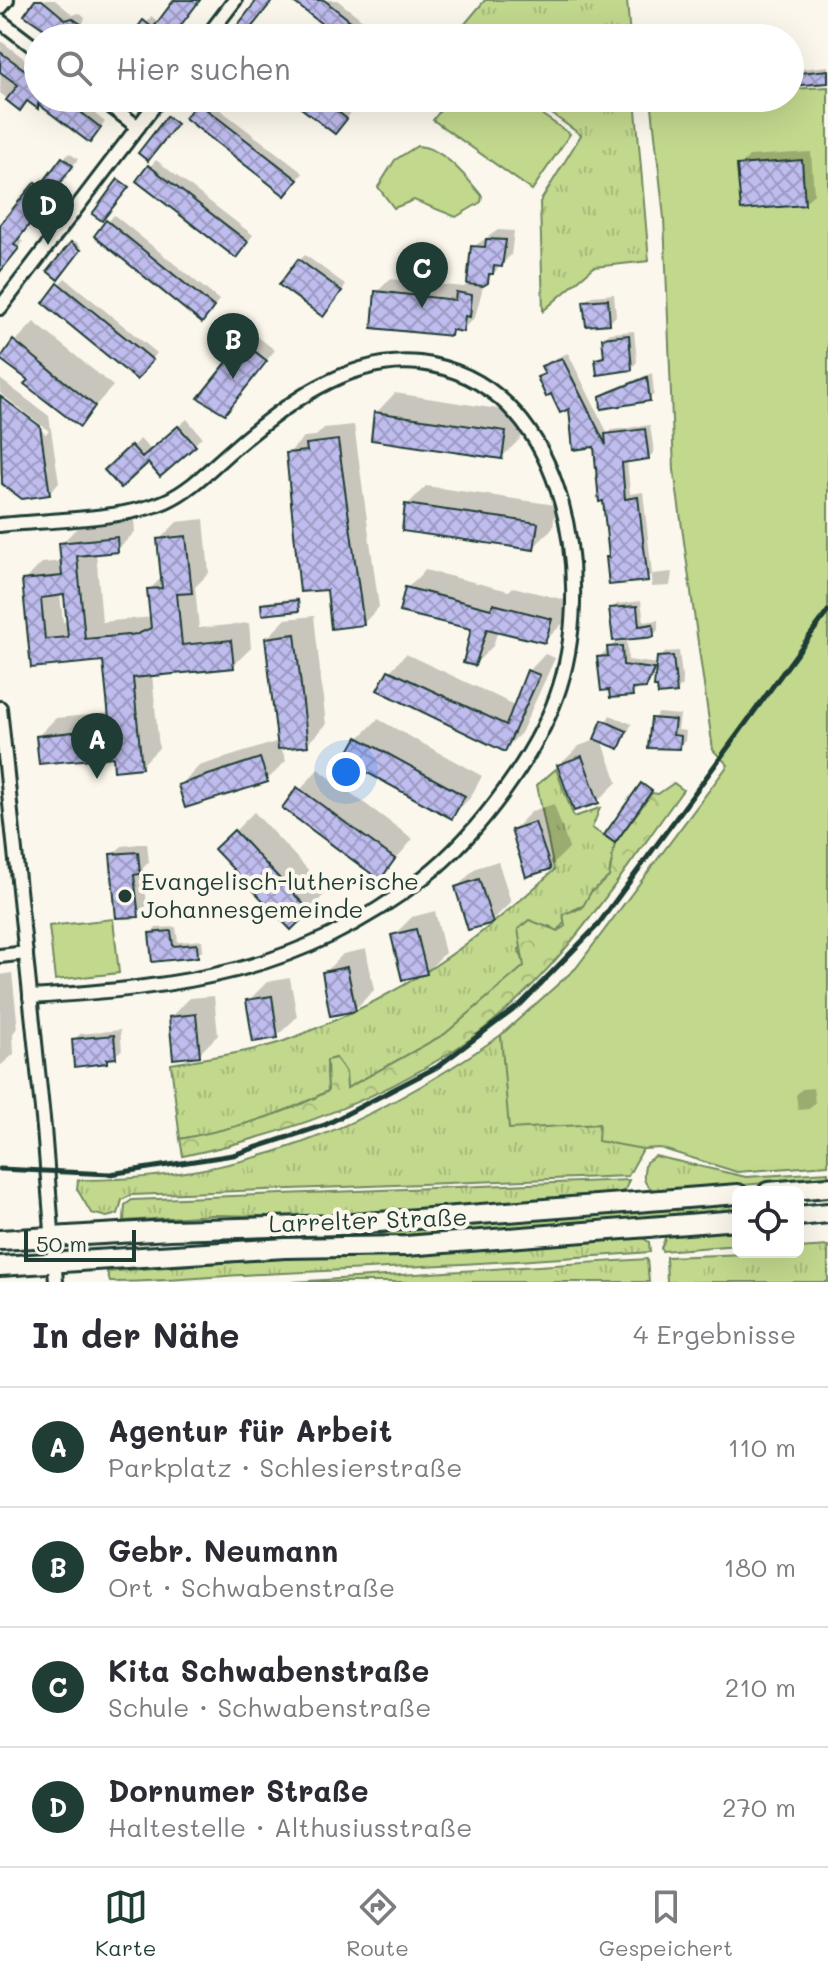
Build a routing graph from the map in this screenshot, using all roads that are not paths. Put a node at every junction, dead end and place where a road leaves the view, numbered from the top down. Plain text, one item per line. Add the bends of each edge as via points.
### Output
1 (7, 0) edge
2 (235, 0) edge
3 (0, 8) edge
4 (0, 21) edge
5 (217, 24) edge
6 (24, 39) edge
7 (118, 112) edge
8 (149, 112) edge
9 (138, 127) junction
10 (0, 308) edge
11 (0, 525) edge
12 (0, 708) edge
13 (0, 718) edge
14 (26, 953) junction
15 (0, 956) edge
16 (30, 997) junction
17 (828, 1187) edge
18 (804, 1189) edge
19 (732, 1194) edge
20 (828, 1213) edge
21 (804, 1215) edge
22 (732, 1220) edge
23 (0, 1240) edge
24 (54, 1258) edge
25 (0, 1266) edge

1 - 3 street
2 - 5 street
4 - 6 street
7 - 9 street
8 - 9 street
9 - 10 street
11 - 16 street via 160,504 310,392 363,368 408,362 473,379 519,417 556,488 573,576 568,651 547,718 488,811 428,874 353,925 253,966 166,987
12 - 13 street
13 - 14 street
14 - 15 street
14 - 16 street
16 - 24 street
17 - 18 street
19 - 24 street, Larrelter Straße via 340,1225
20 - 21 street
22 - 24 street, Larrelter Straße via 406,1246
23 - 24 street, Larrelter Straße
24 - 25 street, Larrelter Straße

